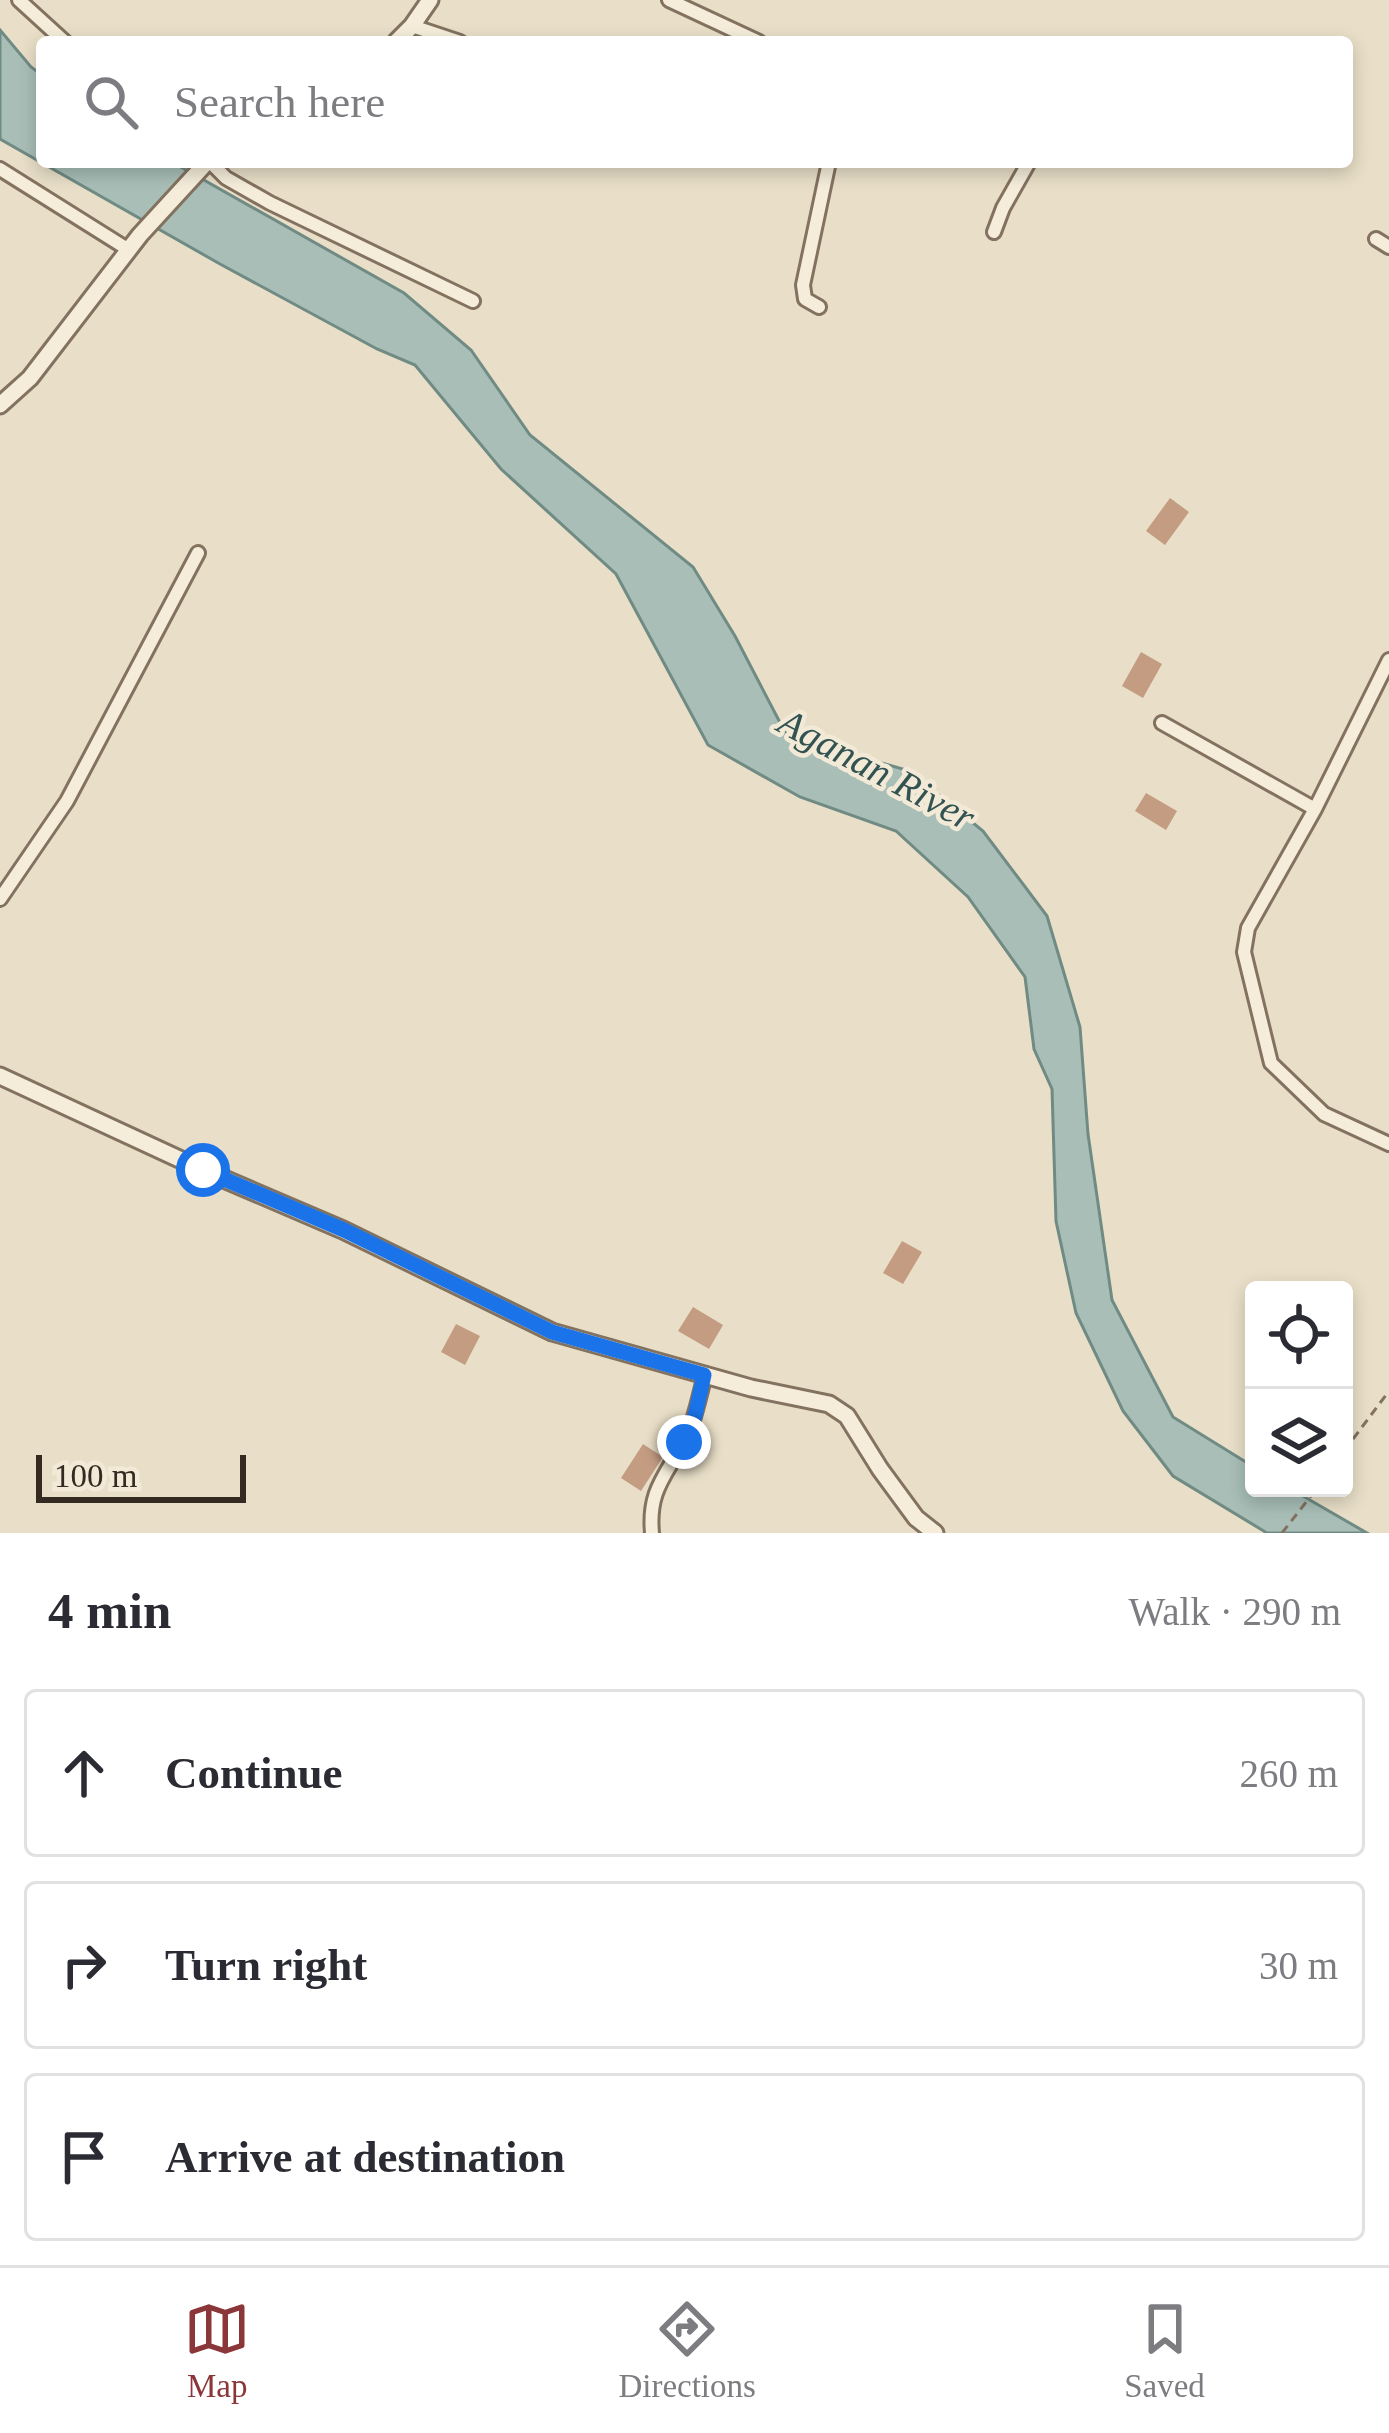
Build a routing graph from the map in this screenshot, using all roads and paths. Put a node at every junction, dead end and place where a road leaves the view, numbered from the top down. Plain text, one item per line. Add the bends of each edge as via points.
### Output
1 (19, 0) edge
2 (430, 0) edge
3 (669, 0) edge
4 (412, 26) junction
5 (58, 36) edge
6 (402, 36) edge
7 (442, 36) edge
8 (746, 36) edge
9 (202, 168) edge
10 (213, 168) edge
11 (828, 168) edge
12 (1026, 168) edge
13 (0, 169) edge
14 (994, 232) dead end
15 (1376, 239) dead end
16 (135, 243) junction
17 (1389, 248) edge
18 (473, 301) dead end
19 (819, 307) dead end
20 (0, 405) edge
21 (198, 553) dead end
22 (1389, 660) edge
23 (1384, 682) edge
24 (1162, 723) dead end
25 (1315, 809) junction
26 (0, 898) edge
27 (0, 1076) edge
28 (1389, 1144) edge
29 (704, 1375) junction
30 (1389, 1391) edge
31 (1353, 1439) edge
32 (1310, 1497) edge
33 (652, 1533) edge
34 (935, 1533) edge
35 (1282, 1533) edge

1 - 5 street
2 - 4 street
3 - 8 street
4 - 6 street
4 - 7 street
9 - 16 street
10 - 18 street
11 - 19 street via 802,285
12 - 14 street
13 - 16 street
15 - 17 street
16 - 20 street
21 - 26 street via 68,801
22 - 23 street
23 - 25 street
24 - 25 street
25 - 28 street via 1248,928 1244,952 1271,1063 1324,1114
27 - 29 street via 552,1332
29 - 33 street via 684,1442 659,1480
29 - 34 street via 829,1404 847,1416 916,1518
30 - 31 path
32 - 35 path

